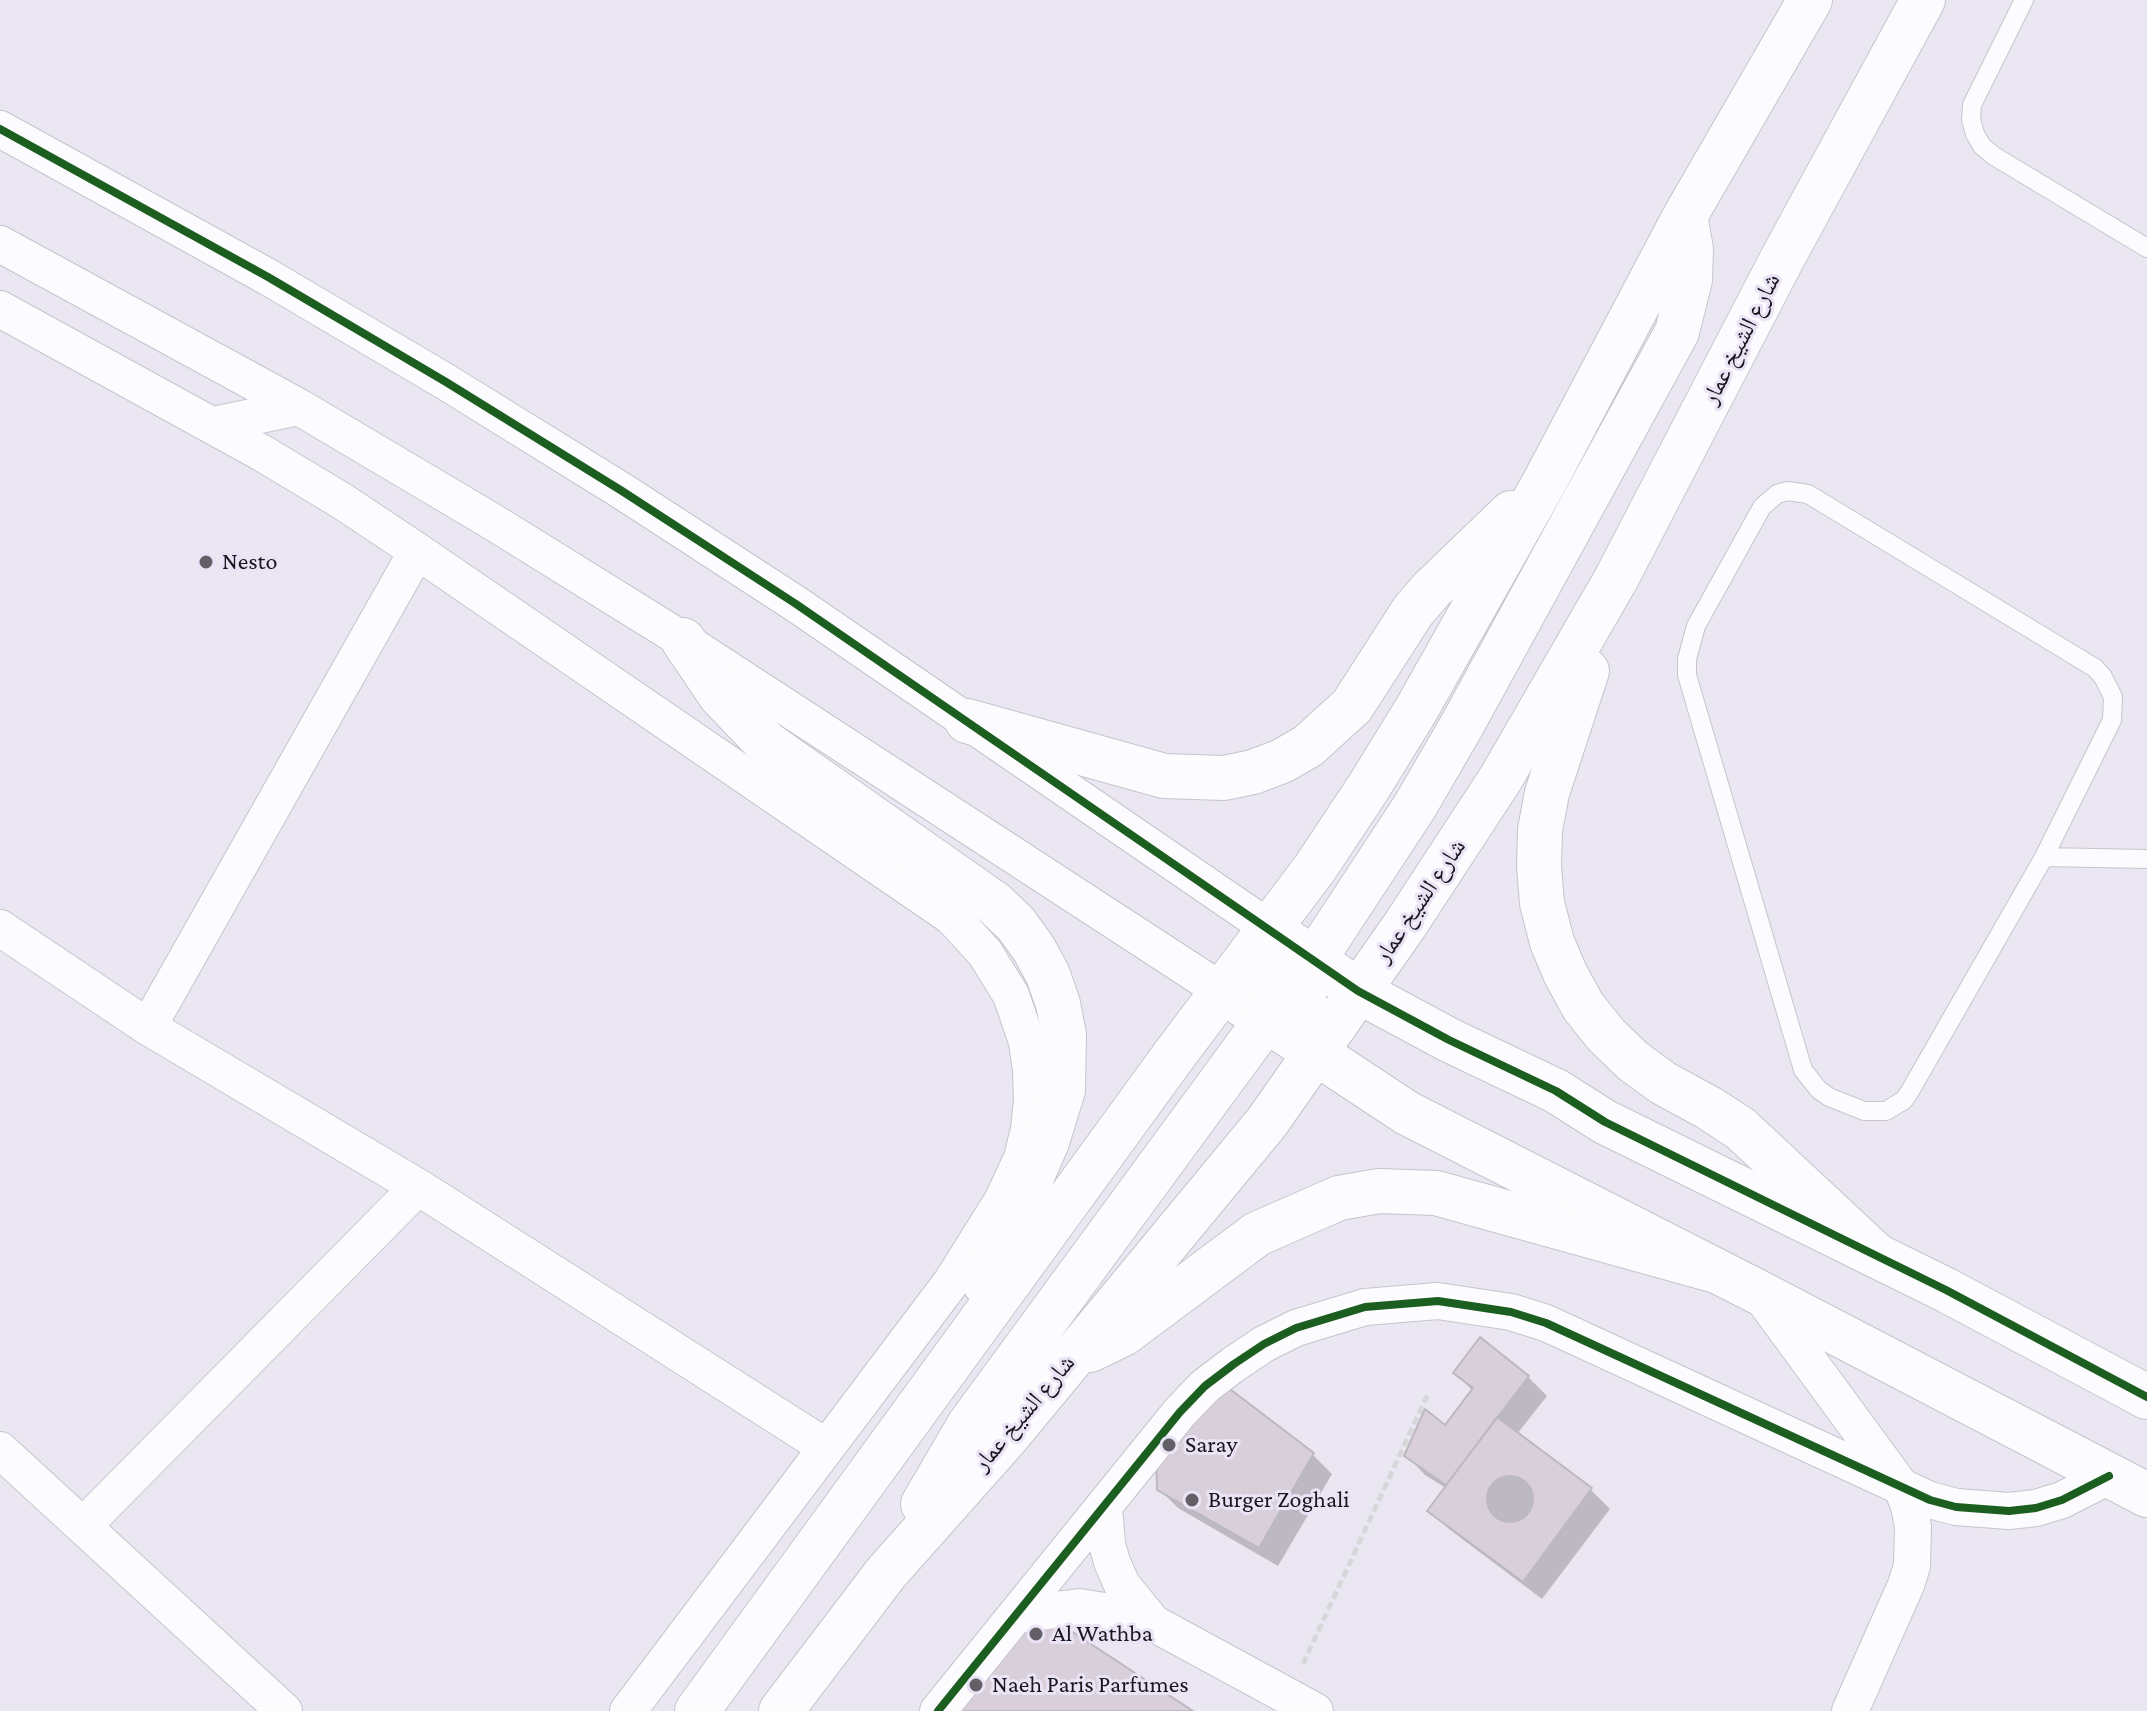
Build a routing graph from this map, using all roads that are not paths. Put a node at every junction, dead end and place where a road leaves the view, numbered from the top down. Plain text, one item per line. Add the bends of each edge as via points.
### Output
1 (1810, 0) edge
2 (1923, 0) edge
3 (2024, 0) edge
4 (0, 129) edge
5 (1685, 216) junction
6 (0, 244) edge
7 (2147, 248) edge
8 (0, 309) edge
9 (299, 407) junction
10 (213, 425) junction
11 (1545, 481) junction
12 (417, 551) junction
13 (1616, 579) junction
14 (683, 640) junction
15 (967, 721) junction
16 (2044, 857) junction
17 (2147, 859) edge
18 (0, 928) edge
19 (1269, 928) junction
20 (1314, 960) junction
21 (1222, 991) junction
22 (1358, 991) junction
23 (1266, 1020) junction
24 (148, 1027) junction
25 (1316, 1051) junction
26 (418, 1187) junction
27 (1876, 1255) junction
28 (1713, 1270) junction
29 (1758, 1292) junction
30 (1070, 1359) junction
31 (952, 1361) junction
32 (2147, 1397) edge
33 (826, 1447) junction
34 (0, 1450) edge
35 (2109, 1476) junction
36 (1902, 1488) junction
37 (2147, 1495) edge
38 (1104, 1507) junction
39 (84, 1525) junction
40 (886, 1573) junction
41 (1017, 1615) junction
42 (1153, 1623) junction
43 (1302, 1704) edge
44 (284, 1711) edge
45 (628, 1711) edge
46 (697, 1711) edge
47 (781, 1711) edge
48 (938, 1711) edge
49 (1850, 1711) edge

1 - 5 main road
2 - 13 main road, شارع الشيخ عمار
3 - 7 lane via 1972,105 1975,134 1994,156
4 - 15 street via 446,382 796,604
5 - 11 main road
5 - 20 main road via 1690,280 1677,332 1462,725
6 - 9 street
8 - 10 street
9 - 10 street
9 - 14 street
10 - 12 street
11 - 15 main road via 1422,600 1352,706 1308,746 1282,761 1224,778 1164,776
11 - 19 main road via 1368,788
12 - 24 street
12 - 33 street via 952,917 985,953 1011,995 1031,1071 1022,1158 952,1281
13 - 22 main road, شارع الشيخ عمار via 1501,778
13 - 27 main road via 1547,793 1540,830 1542,903 1552,942 1583,1006 1606,1035 1663,1083 1741,1129
14 - 21 street
14 - 31 main road via 720,695 766,743 994,903 1016,924 1048,975 1064,1034 1057,1117
15 - 19 street
16 - 16 lane via 1904,1100 1886,1111 1864,1111 1810,1081 1799,1060 1687,675 1696,626 1768,500 1788,491 1808,494 2103,677 2113,697 2112,720
16 - 17 lane
18 - 24 street
19 - 20 main road
19 - 21 main road
19 - 23 main road via 1276,984
20 - 22 main road
20 - 25 main road via 1304,996
21 - 23 main road
21 - 31 main road
22 - 25 main road, شارع الشيخ عمار
22 - 27 main road via 1556,1091 1605,1122
23 - 25 main road
23 - 40 main road via 969,1425
24 - 26 street
25 - 28 main road via 1407,1113
25 - 30 main road, شارع الشيخ عمار via 1267,1122
26 - 33 street
26 - 39 street
27 - 32 main road
28 - 29 main road
28 - 30 main road via 1436,1193 1379,1191 1339,1198 1257,1234 1123,1334
29 - 35 main road
29 - 36 street
30 - 40 main road, شارع الشيخ عمار
31 - 46 main road
33 - 45 street
34 - 39 street
35 - 36 street via 2062,1500 2009,1511 1956,1507
35 - 37 main road
36 - 38 street via 1546,1323 1475,1305 1426,1302 1365,1307 1296,1328 1264,1344 1205,1386
36 - 49 street via 1913,1526 1912,1566
38 - 41 street
38 - 42 street via 1112,1562 1122,1585
39 - 44 street
40 - 47 main road, شارع الشيخ عمار
41 - 42 street via 1079,1607
41 - 48 street
42 - 43 street

